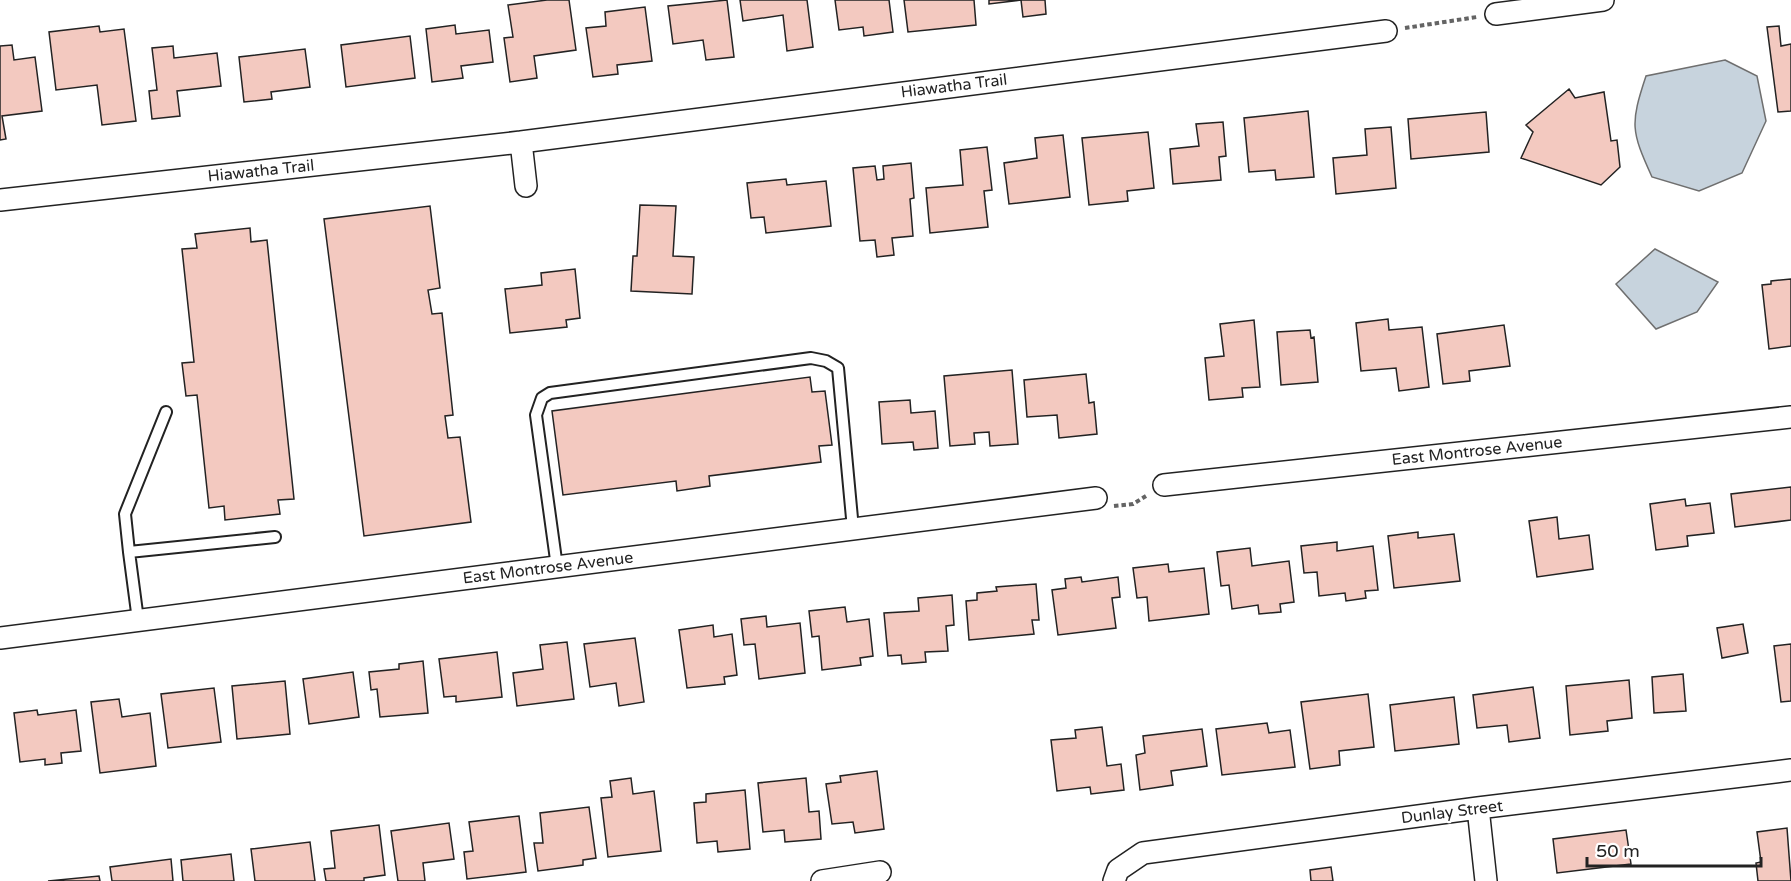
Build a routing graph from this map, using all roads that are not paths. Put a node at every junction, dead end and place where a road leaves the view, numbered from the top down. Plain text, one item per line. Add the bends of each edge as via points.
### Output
1 (1603, 0) edge
2 (1496, 14) road end
3 (1386, 31) road end
4 (521, 142) junction
5 (526, 186) dead end
6 (0, 200) edge
7 (166, 411) dead end
8 (1791, 417) edge
9 (1164, 485) road end
10 (1096, 498) road end
11 (853, 529) junction
12 (275, 537) dead end
13 (129, 552) junction
14 (557, 567) junction
15 (138, 620) junction
16 (0, 638) edge
17 (1791, 770) edge
18 (1478, 808) junction
19 (880, 872) dead end
20 (1116, 875) edge
21 (822, 881) edge
22 (1486, 881) edge

1 - 2 street
3 - 4 street, Hiawatha Trail
4 - 5 street
4 - 6 street, Hiawatha Trail
7 - 13 lane via 125,514
8 - 9 street, East Montrose Avenue
10 - 11 street, East Montrose Avenue
11 - 14 street, East Montrose Avenue
11 - 14 lane via 838,368 811,358 550,393 542,398 536,415
12 - 13 lane
13 - 15 lane
14 - 15 street, East Montrose Avenue
15 - 16 street, East Montrose Avenue
17 - 18 street, Dunlay Street
18 - 20 street, Dunlay Street via 1143,853
18 - 22 street
19 - 21 street

